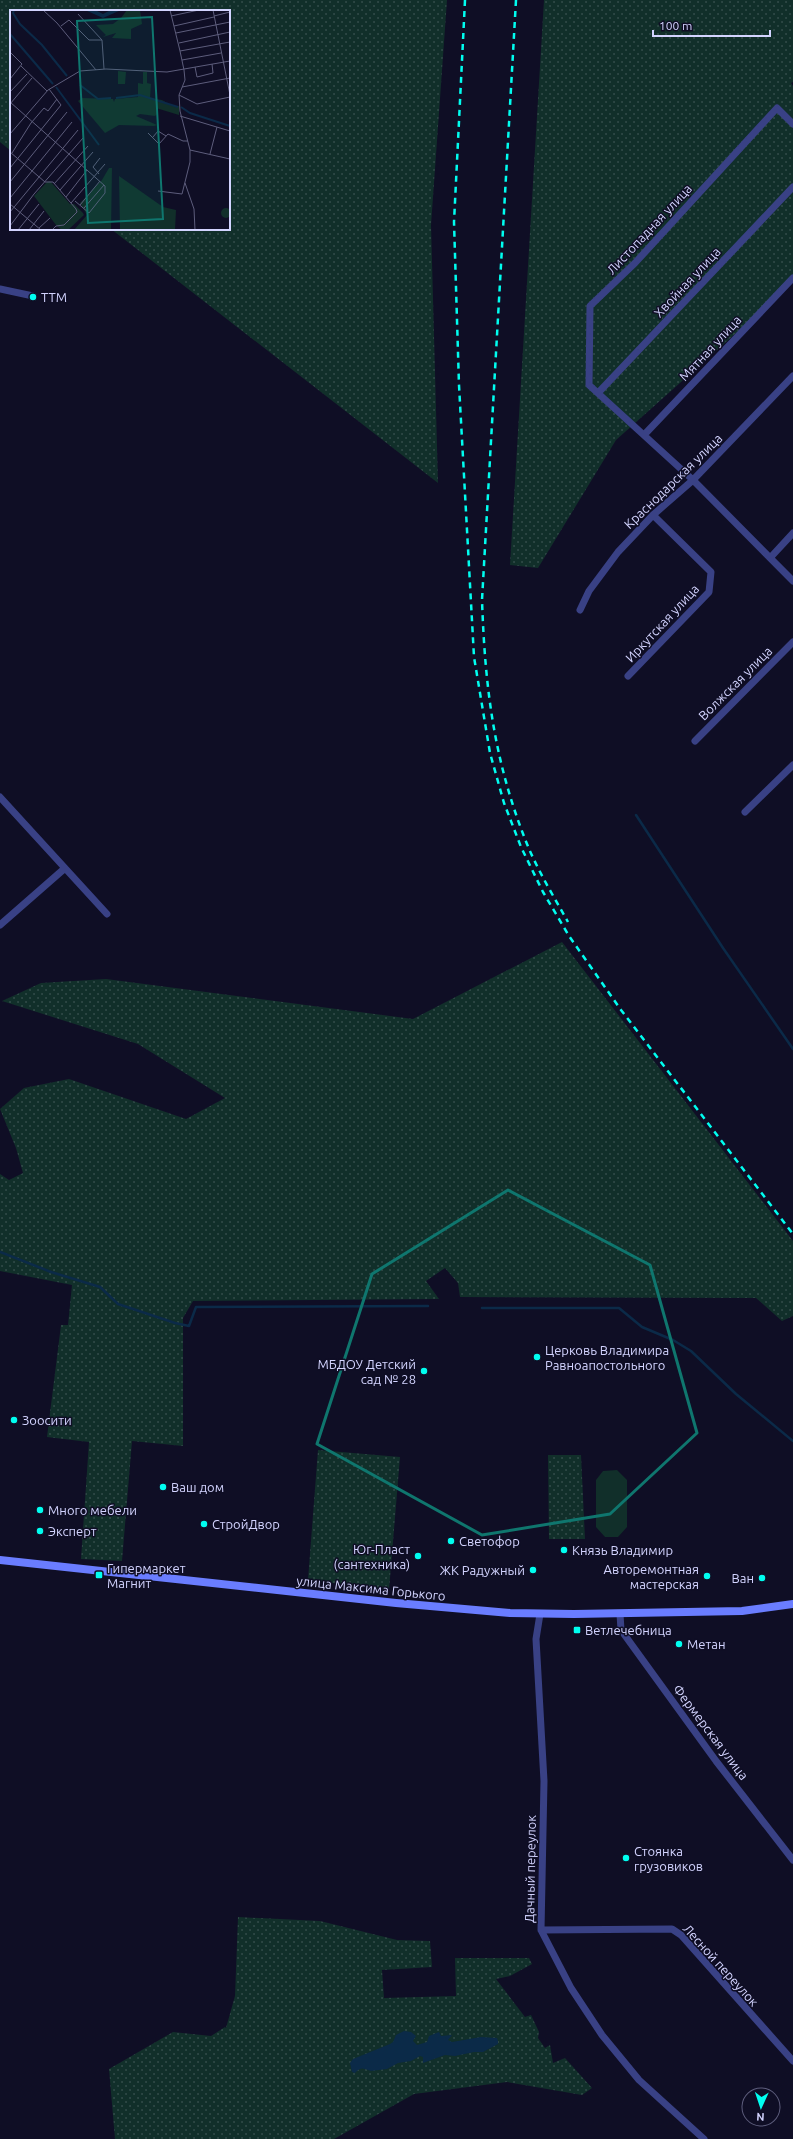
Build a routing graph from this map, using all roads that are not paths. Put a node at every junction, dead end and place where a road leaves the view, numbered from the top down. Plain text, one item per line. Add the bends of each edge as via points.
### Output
1 (793, 124) edge
2 (793, 187) edge
3 (793, 278) edge
4 (0, 289) edge
5 (33, 296) dead end
6 (793, 376) edge
7 (598, 393) junction
8 (644, 435) junction
9 (693, 480) junction
10 (653, 515) junction
11 (793, 533) edge
12 (770, 558) junction
13 (793, 581) edge
14 (580, 610) dead end
15 (793, 642) edge
16 (628, 676) dead end
17 (695, 741) dead end
18 (793, 765) edge
19 (0, 797) edge
20 (745, 812) dead end
21 (64, 869) junction
22 (107, 914) dead end
23 (0, 924) edge
24 (0, 1560) edge
25 (793, 1604) edge
26 (540, 1614) junction
27 (620, 1614) junction
28 (793, 1860) edge
29 (541, 1930) junction
30 (793, 2061) edge
31 (704, 2139) edge

1 - 7 street, Листопадная улица via 777,108 635,263 590,306 589,385
2 - 7 street, Хвойная улица
3 - 8 street, Мятная улица
4 - 5 street
6 - 9 street, Краснодарская улица
7 - 8 street
8 - 9 street
9 - 10 street, Краснодарская улица
9 - 12 street
10 - 14 street, Краснодарская улица via 611,562 589,591
10 - 16 street, Иркутская улица via 711,572 709,592
11 - 12 street
12 - 13 street
15 - 17 street, Волжская улица
18 - 20 street
19 - 21 street
21 - 22 street
21 - 23 street
24 - 26 main road, улица Максима Горького via 396,1603
25 - 27 main road, улица Максима Горького via 742,1611
26 - 27 main road, улица Максима Горького
26 - 29 street, Дачный переулок via 536,1639 544,1781
27 - 28 street, Фермерская улица via 621,1630 716,1761
29 - 30 street, Лесной переулок via 672,1929 681,1935
29 - 31 street, Дачный переулок via 571,1988 602,2035 639,2080

